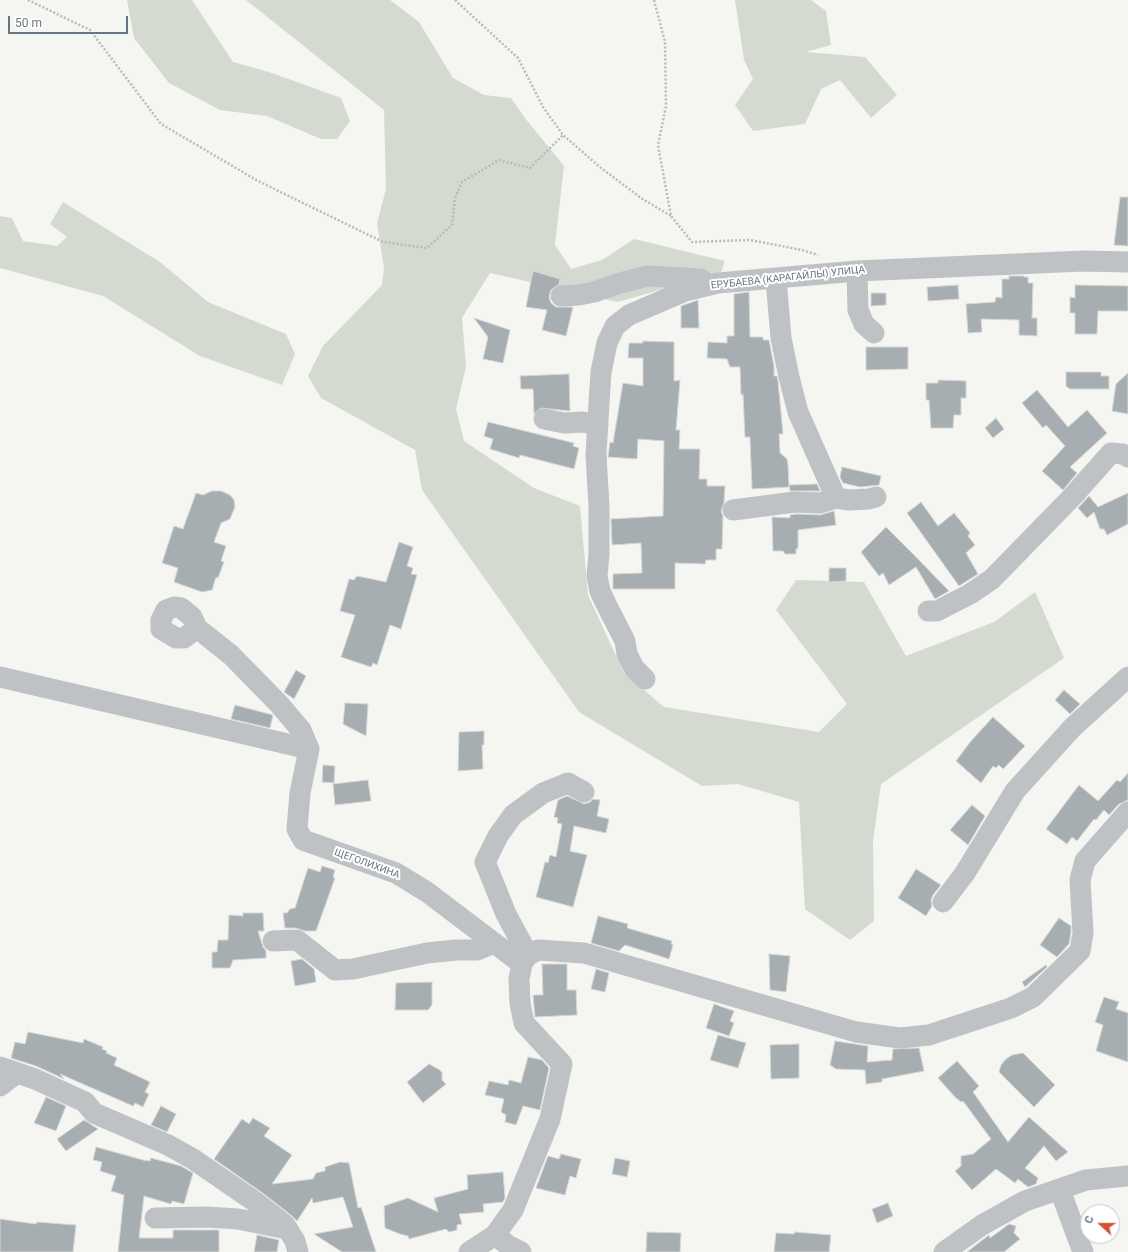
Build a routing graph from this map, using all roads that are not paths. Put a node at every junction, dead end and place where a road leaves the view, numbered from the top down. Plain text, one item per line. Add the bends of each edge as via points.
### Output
1 (1128, 262) edge
2 (857, 271) junction
3 (776, 279) junction
4 (709, 285) junction
5 (560, 296) dead end
6 (874, 333) dead end
7 (544, 419) dead end
8 (598, 425) junction
9 (1128, 457) edge
10 (876, 497) dead end
11 (836, 498) junction
12 (733, 510) dead end
13 (928, 611) dead end
14 (197, 628) dead end
15 (0, 677) edge
16 (1128, 678) edge
17 (645, 679) dead end
18 (309, 749) junction
19 (584, 792) dead end
20 (1128, 812) edge
21 (943, 902) dead end
22 (273, 941) dead end
23 (494, 943) junction
24 (525, 959) junction
25 (9, 1070) edge
26 (0, 1086) edge
27 (1128, 1176) edge
28 (1060, 1190) junction
29 (155, 1218) dead end
30 (288, 1230) junction
31 (495, 1235) junction
32 (298, 1252) edge
33 (469, 1252) edge
34 (521, 1252) edge
35 (944, 1252) edge
36 (1083, 1252) edge

1 - 2 street, ЕРУБАЕВА (КАРАГАЙЛЫ) УЛИЦА via 1083,261
2 - 3 street, ЕРУБАЕВА (КАРАГАЙЛЫ) УЛИЦА
2 - 6 street via 858,310 864,324
3 - 4 street, ЕРУБАЕВА (КАРАГАЙЛЫ) УЛИЦА
3 - 11 street via 781,338 790,384 798,412
4 - 5 street via 701,279 648,276 594,292
4 - 8 street, ЕРУБАЕВА (КАРАГАЙЛЫ) УЛИЦА via 685,291 656,303 629,315 615,326 601,372
7 - 8 street
8 - 17 street, ЕРУБАЕВА (КАРАГАЙЛЫ) УЛИЦА via 596,455 599,554 596,576 600,591 625,641 627,654 634,668
9 - 13 street via 1123,454 1111,454 992,579 937,611
10 - 11 street via 855,500
11 - 12 street via 820,503 795,502
14 - 18 street via 231,656 279,704 301,730
15 - 18 street
16 - 21 street via 1073,728 1015,791 965,873
18 - 23 street, ЩЕГОЛИХИНА via 296,829 303,840 396,873 427,892
19 - 24 street via 568,783 544,793 513,815 498,836 485,862
20 - 24 street via 1085,862 1080,880 1083,933 1080,951 1033,997 1011,1008 929,1035 900,1038 856,1032 584,953 538,950
22 - 23 street via 297,940 335,970 353,969 427,953 477,950
23 - 24 street, ЩЕГОЛИХИНА
24 - 31 street via 519,979 524,1023 562,1064 550,1118 513,1210
25 - 26 street
25 - 30 street via 85,1102 94,1113 168,1145 193,1159 257,1204
27 - 28 street via 1086,1180
28 - 35 street via 1025,1201 982,1225
28 - 36 street
29 - 30 street via 238,1219
30 - 32 street
31 - 33 street
31 - 34 street

